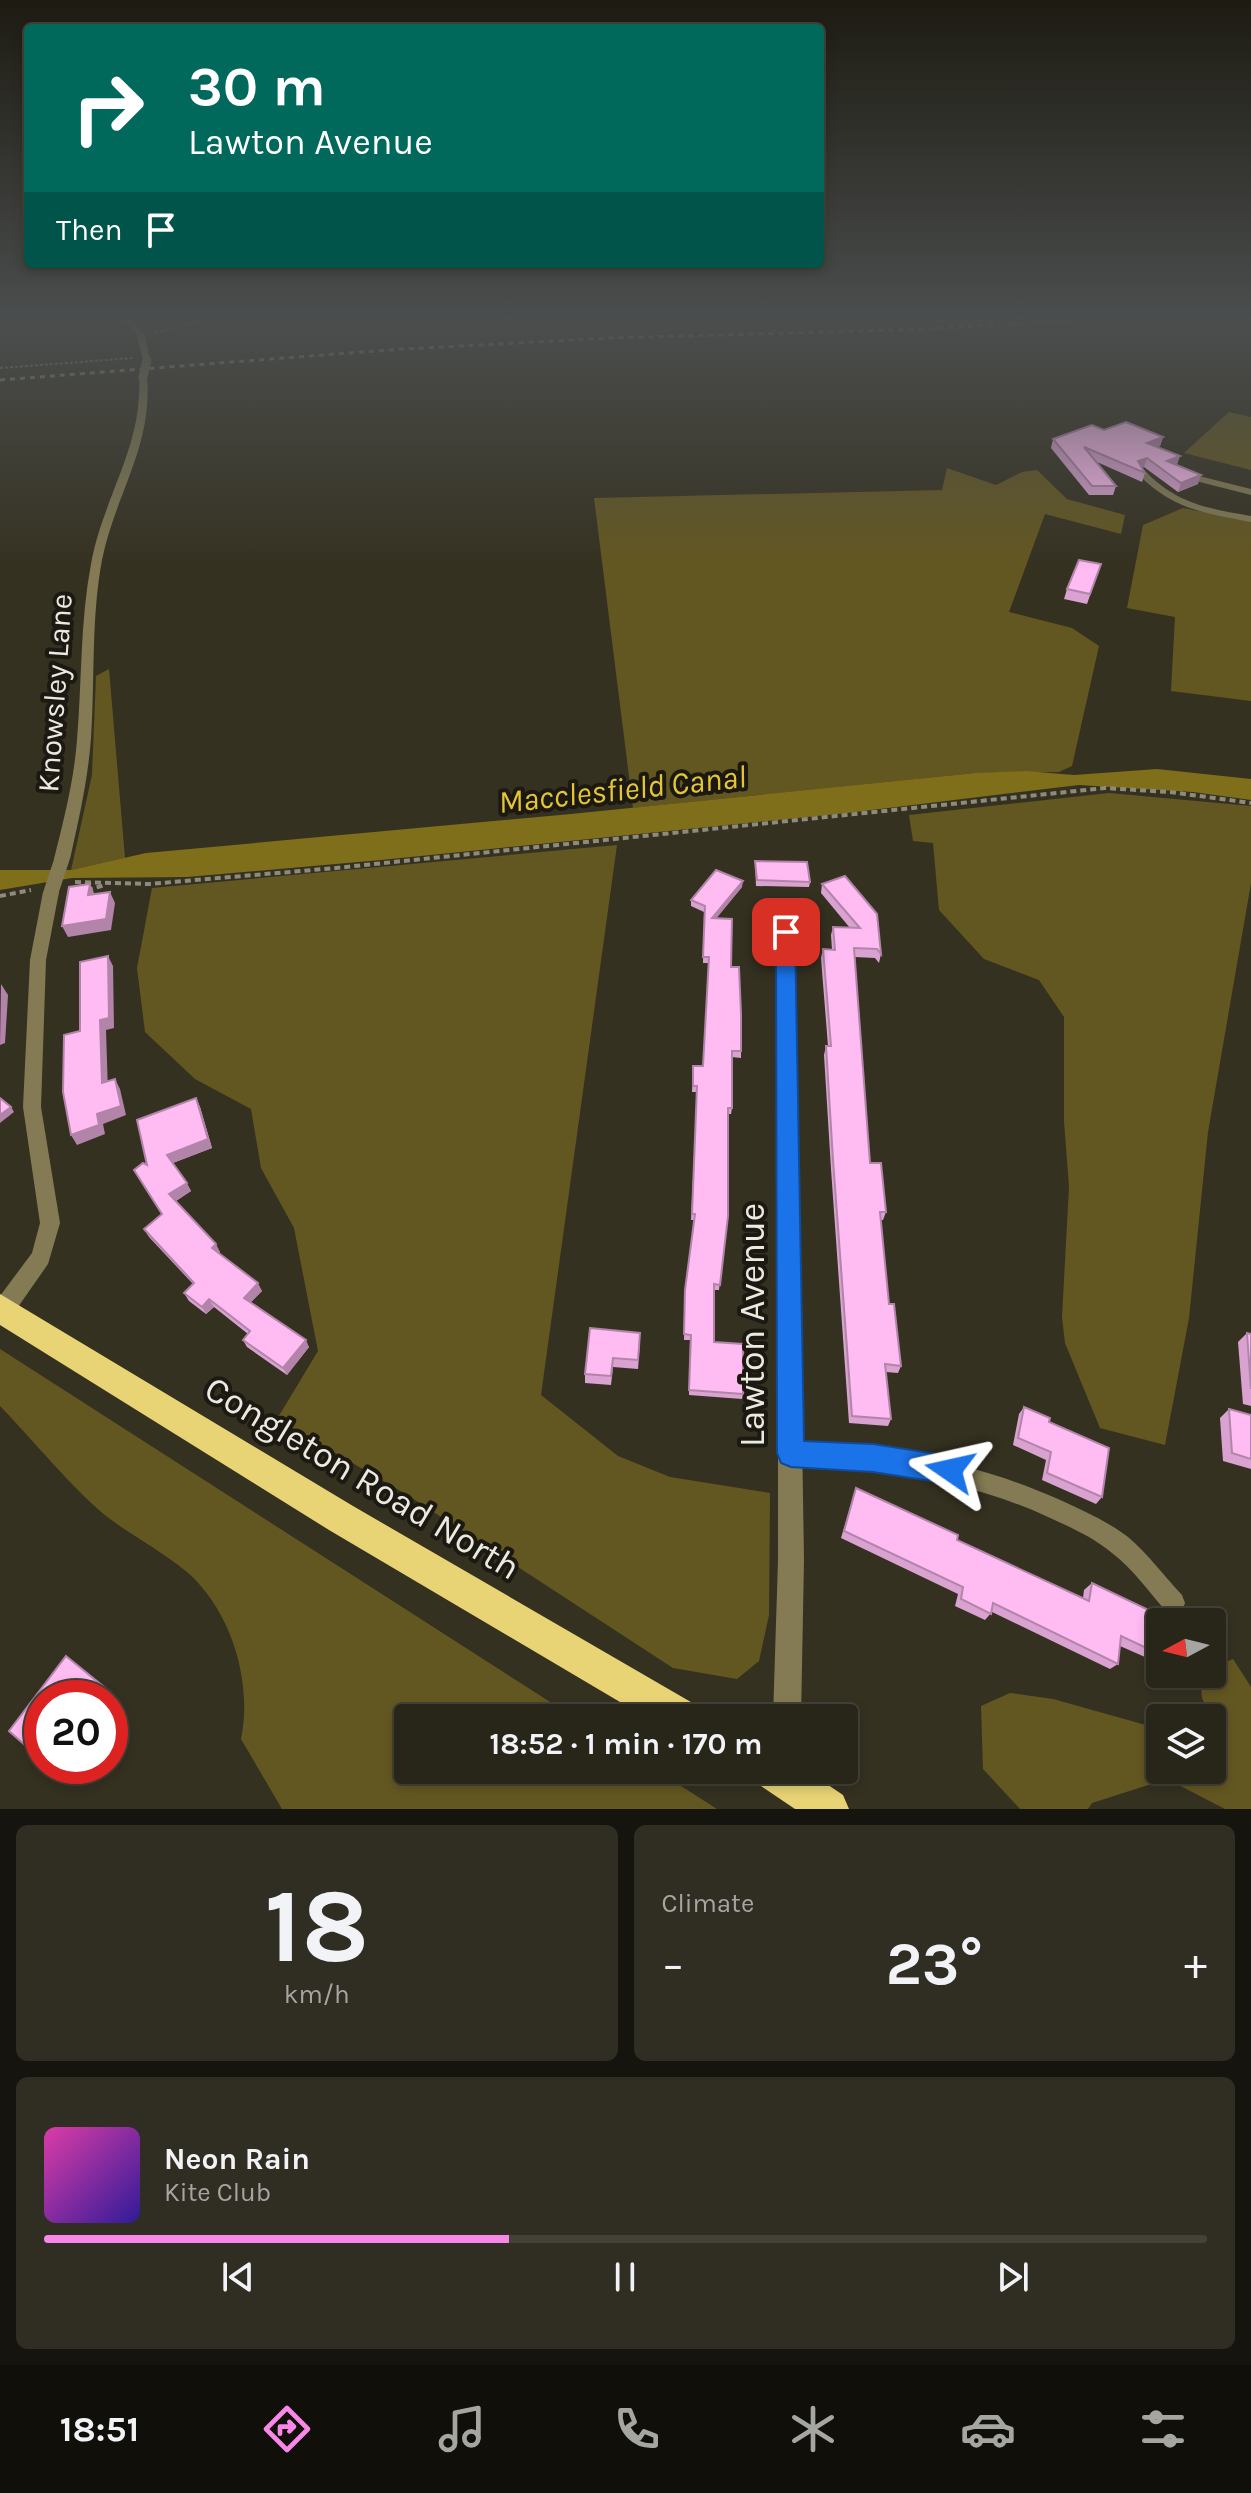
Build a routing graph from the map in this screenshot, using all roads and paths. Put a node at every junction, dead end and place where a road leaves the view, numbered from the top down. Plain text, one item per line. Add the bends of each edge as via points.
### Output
1 (147, 401) edge
2 (1141, 472) edge
3 (1195, 478) edge
4 (1251, 492) edge
5 (1251, 519) edge
6 (1251, 803) edge
7 (107, 884) junction
8 (51, 888) junction
9 (0, 896) edge
10 (786, 932) dead end
11 (2, 1309) edge
12 (791, 1453) junction
13 (1174, 1603) dead end
14 (659, 1704) edge
15 (787, 1704) edge
16 (796, 1784) edge
17 (829, 1809) edge

1 - 8 street, Knowsley Lane, bridge via 90,589 76,802
2 - 5 lane via 1179,504
3 - 4 lane
6 - 7 path via 1105,788 336,868
7 - 8 path
7 - 8 path via 94,889
8 - 9 path
8 - 11 street, Knowsley Lane via 38,960 32,1107 50,1223 41,1257
10 - 12 street, Lawton Avenue
11 - 14 highway, Congleton Road North via 341,1518
12 - 13 lane via 926,1465 1026,1495 1088,1525 1128,1552
12 - 15 street, Lawton Avenue
16 - 17 highway

